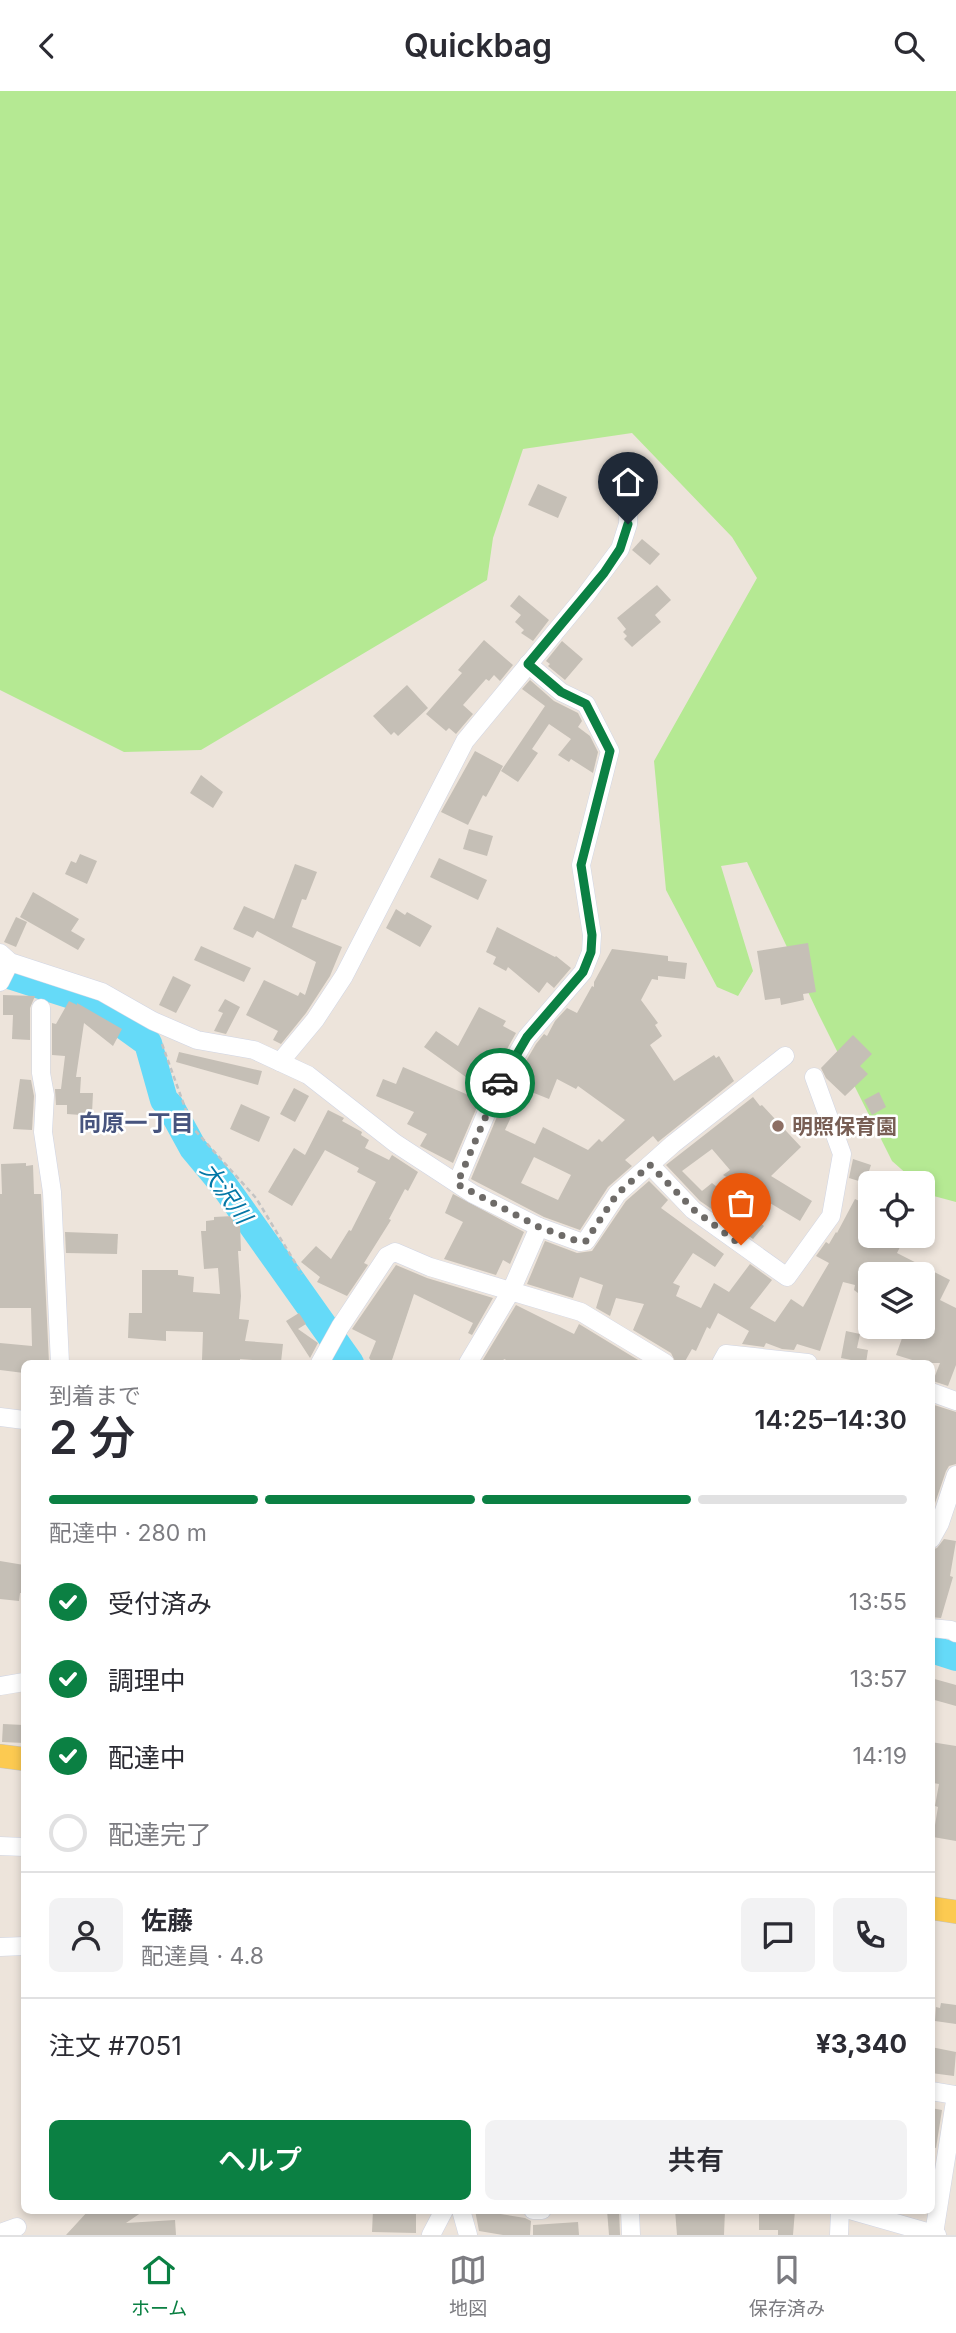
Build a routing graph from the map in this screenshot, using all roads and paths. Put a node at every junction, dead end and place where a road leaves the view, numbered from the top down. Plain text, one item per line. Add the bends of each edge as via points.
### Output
1 (629, 490) dead end
2 (528, 664) junction
3 (5, 958) edge
4 (0, 982) edge
5 (41, 1007) dead end
6 (153, 1021) junction
7 (785, 1056) dead end
8 (280, 1062) junction
9 (814, 1077) dead end
10 (650, 1165) junction
11 (457, 1184) junction
12 (539, 1227) junction
13 (302, 1274) dead end
14 (511, 1291) junction
15 (60, 1360) edge
16 (322, 1360) edge
17 (470, 1360) edge
18 (660, 1360) edge
19 (723, 1360) edge
20 (781, 1360) edge
21 (935, 1393) edge
22 (956, 1401) edge
23 (0, 1417) edge
24 (21, 1420) edge
25 (956, 1475) edge
26 (935, 1532) edge
27 (935, 1629) edge
28 (954, 1631) edge
29 (21, 1682) edge
30 (0, 1686) edge
31 (0, 1756) edge
32 (21, 1759) edge
33 (0, 1846) edge
34 (21, 1847) edge
35 (935, 1909) edge
36 (956, 1912) edge
37 (21, 1946) edge
38 (0, 1947) edge
39 (935, 2092) edge
40 (956, 2095) edge
41 (442, 2214) edge
42 (462, 2214) edge
43 (630, 2214) edge
44 (839, 2214) edge
45 (864, 2214) edge
46 (936, 2234) edge
47 (432, 2235) edge
48 (468, 2235) edge
49 (631, 2235) edge
50 (839, 2235) edge

1 - 2 street via 628,524 620,549
2 - 8 street via 465,741 344,977
2 - 11 street via 561,692 586,704 610,751 581,865 591,952 583,972 527,1037 501,1081
3 - 4 street
3 - 6 street via 102,992
5 - 15 street via 43,1132 52,1192
6 - 8 street via 197,1040 254,1049
6 - 13 path via 192,1127 256,1198
7 - 10 street
8 - 11 street via 308,1075 395,1143
9 - 10 street via 842,1154 831,1216 787,1277 694,1210
10 - 12 street via 617,1194 586,1241
11 - 12 street
12 - 14 street
14 - 16 street via 395,1252 387,1255
14 - 17 street
14 - 18 street via 581,1312
19 - 20 street via 726,1354
21 - 22 street
23 - 24 street
25 - 26 street
27 - 28 street
29 - 30 street
31 - 32 main road
33 - 34 street
35 - 36 main road
37 - 38 street
39 - 40 street
40 - 46 street
41 - 47 street
42 - 48 street
43 - 49 street
44 - 50 street
45 - 46 street

